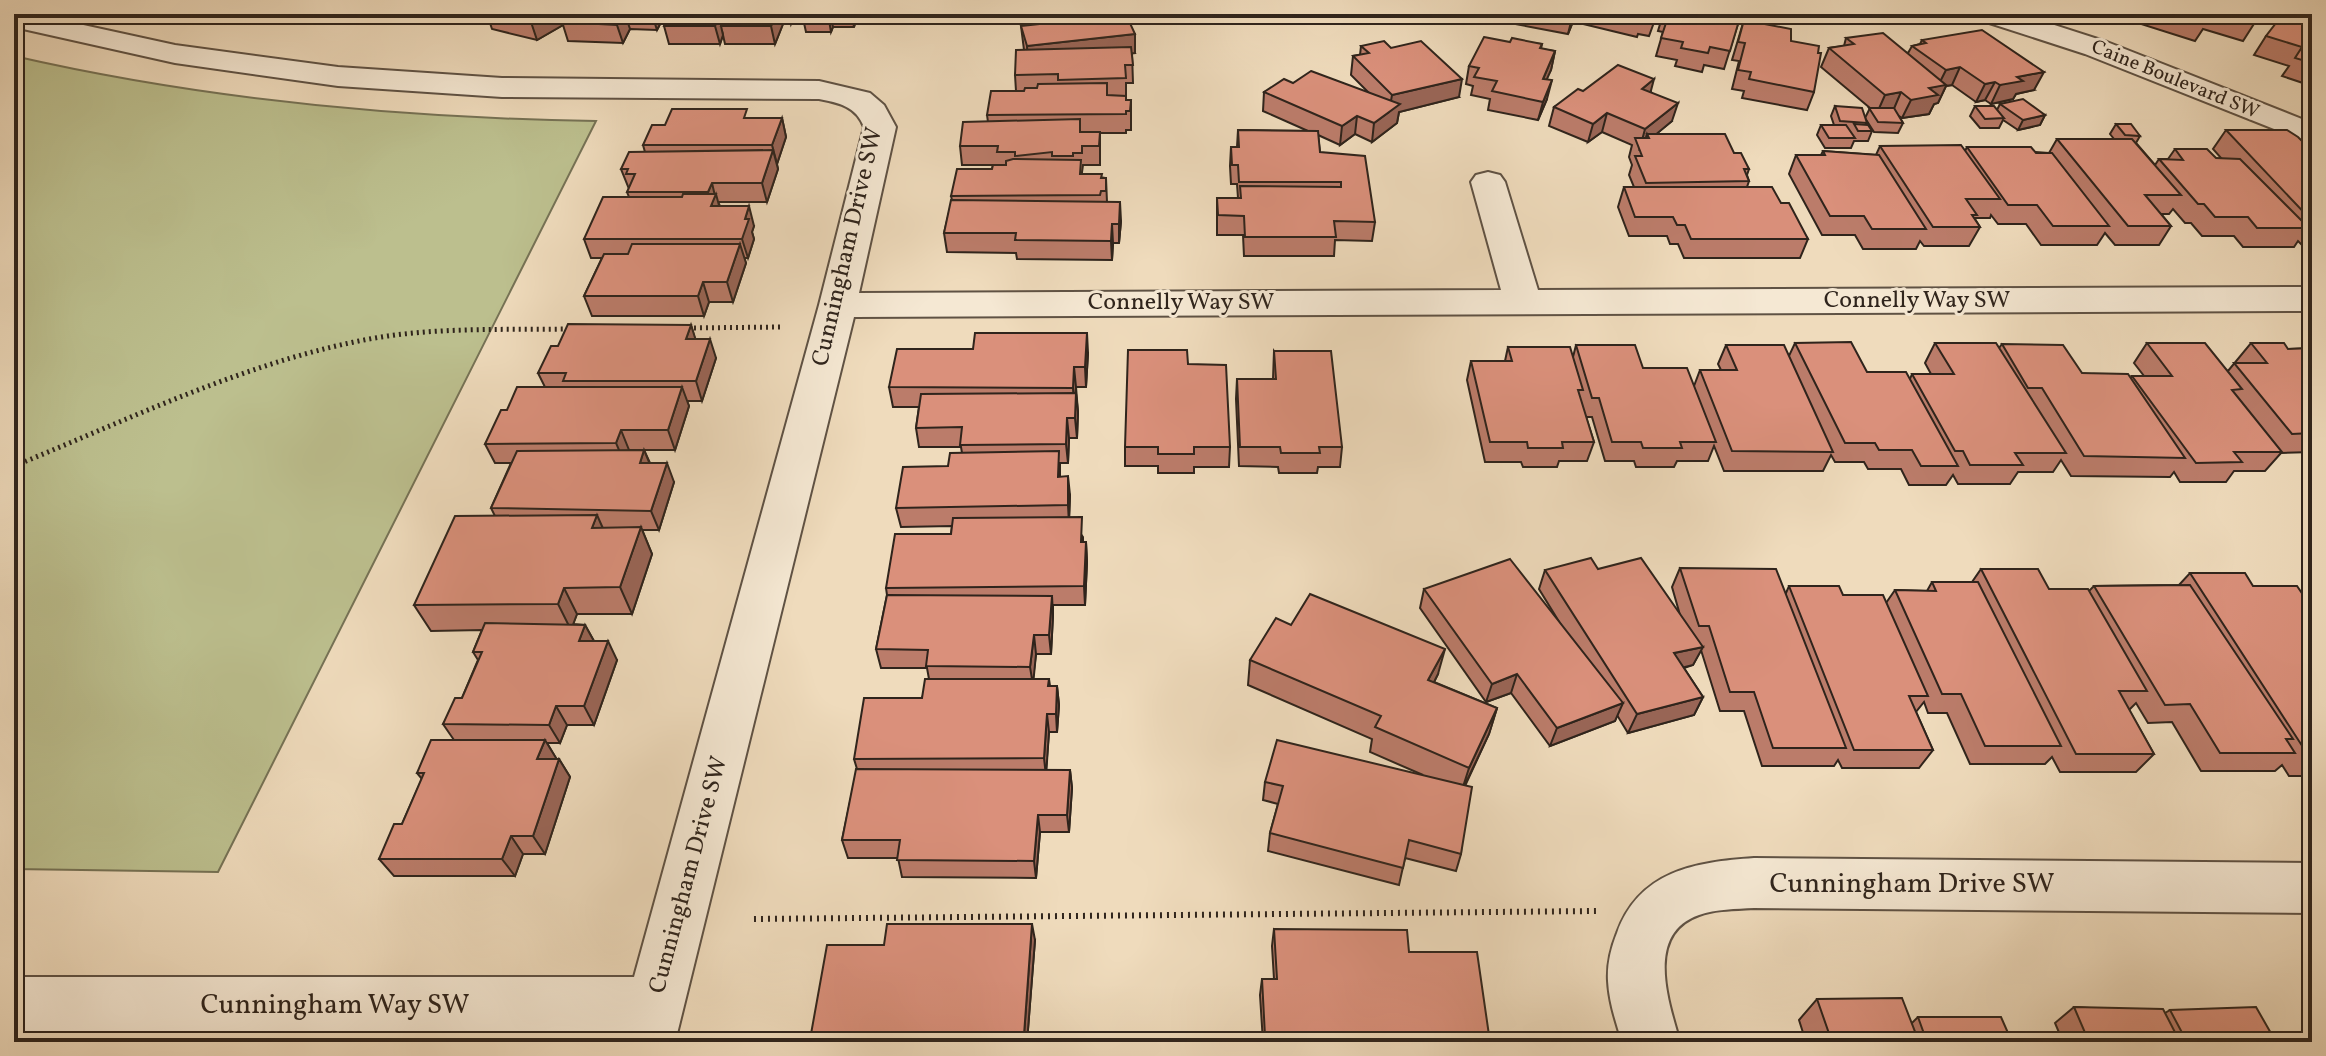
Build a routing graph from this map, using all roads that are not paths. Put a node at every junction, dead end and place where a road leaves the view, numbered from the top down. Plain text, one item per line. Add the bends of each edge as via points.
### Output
1 (1990, 14) edge
2 (14, 18) edge
3 (2312, 134) edge
4 (1488, 182) dead end
5 (2312, 299) edge
6 (1523, 302) junction
7 (838, 305) junction
8 (2312, 888) edge
9 (14, 1005) edge
10 (651, 1023) edge
11 (1651, 1042) edge

1 - 3 street, Caine Boulevard SW via 2096,48
2 - 7 street, Cunningham Drive SW via 175,56 362,80 594,90 797,90 858,99 876,113 880,127
4 - 6 street
5 - 6 street, Connelly Way SW
6 - 7 street, Connelly Way SW
7 - 10 street, Cunningham Drive SW
8 - 11 street, Cunningham Drive SW via 1713,886 1682,894 1657,909 1643,930 1636,986
9 - 10 street, Cunningham Way SW

